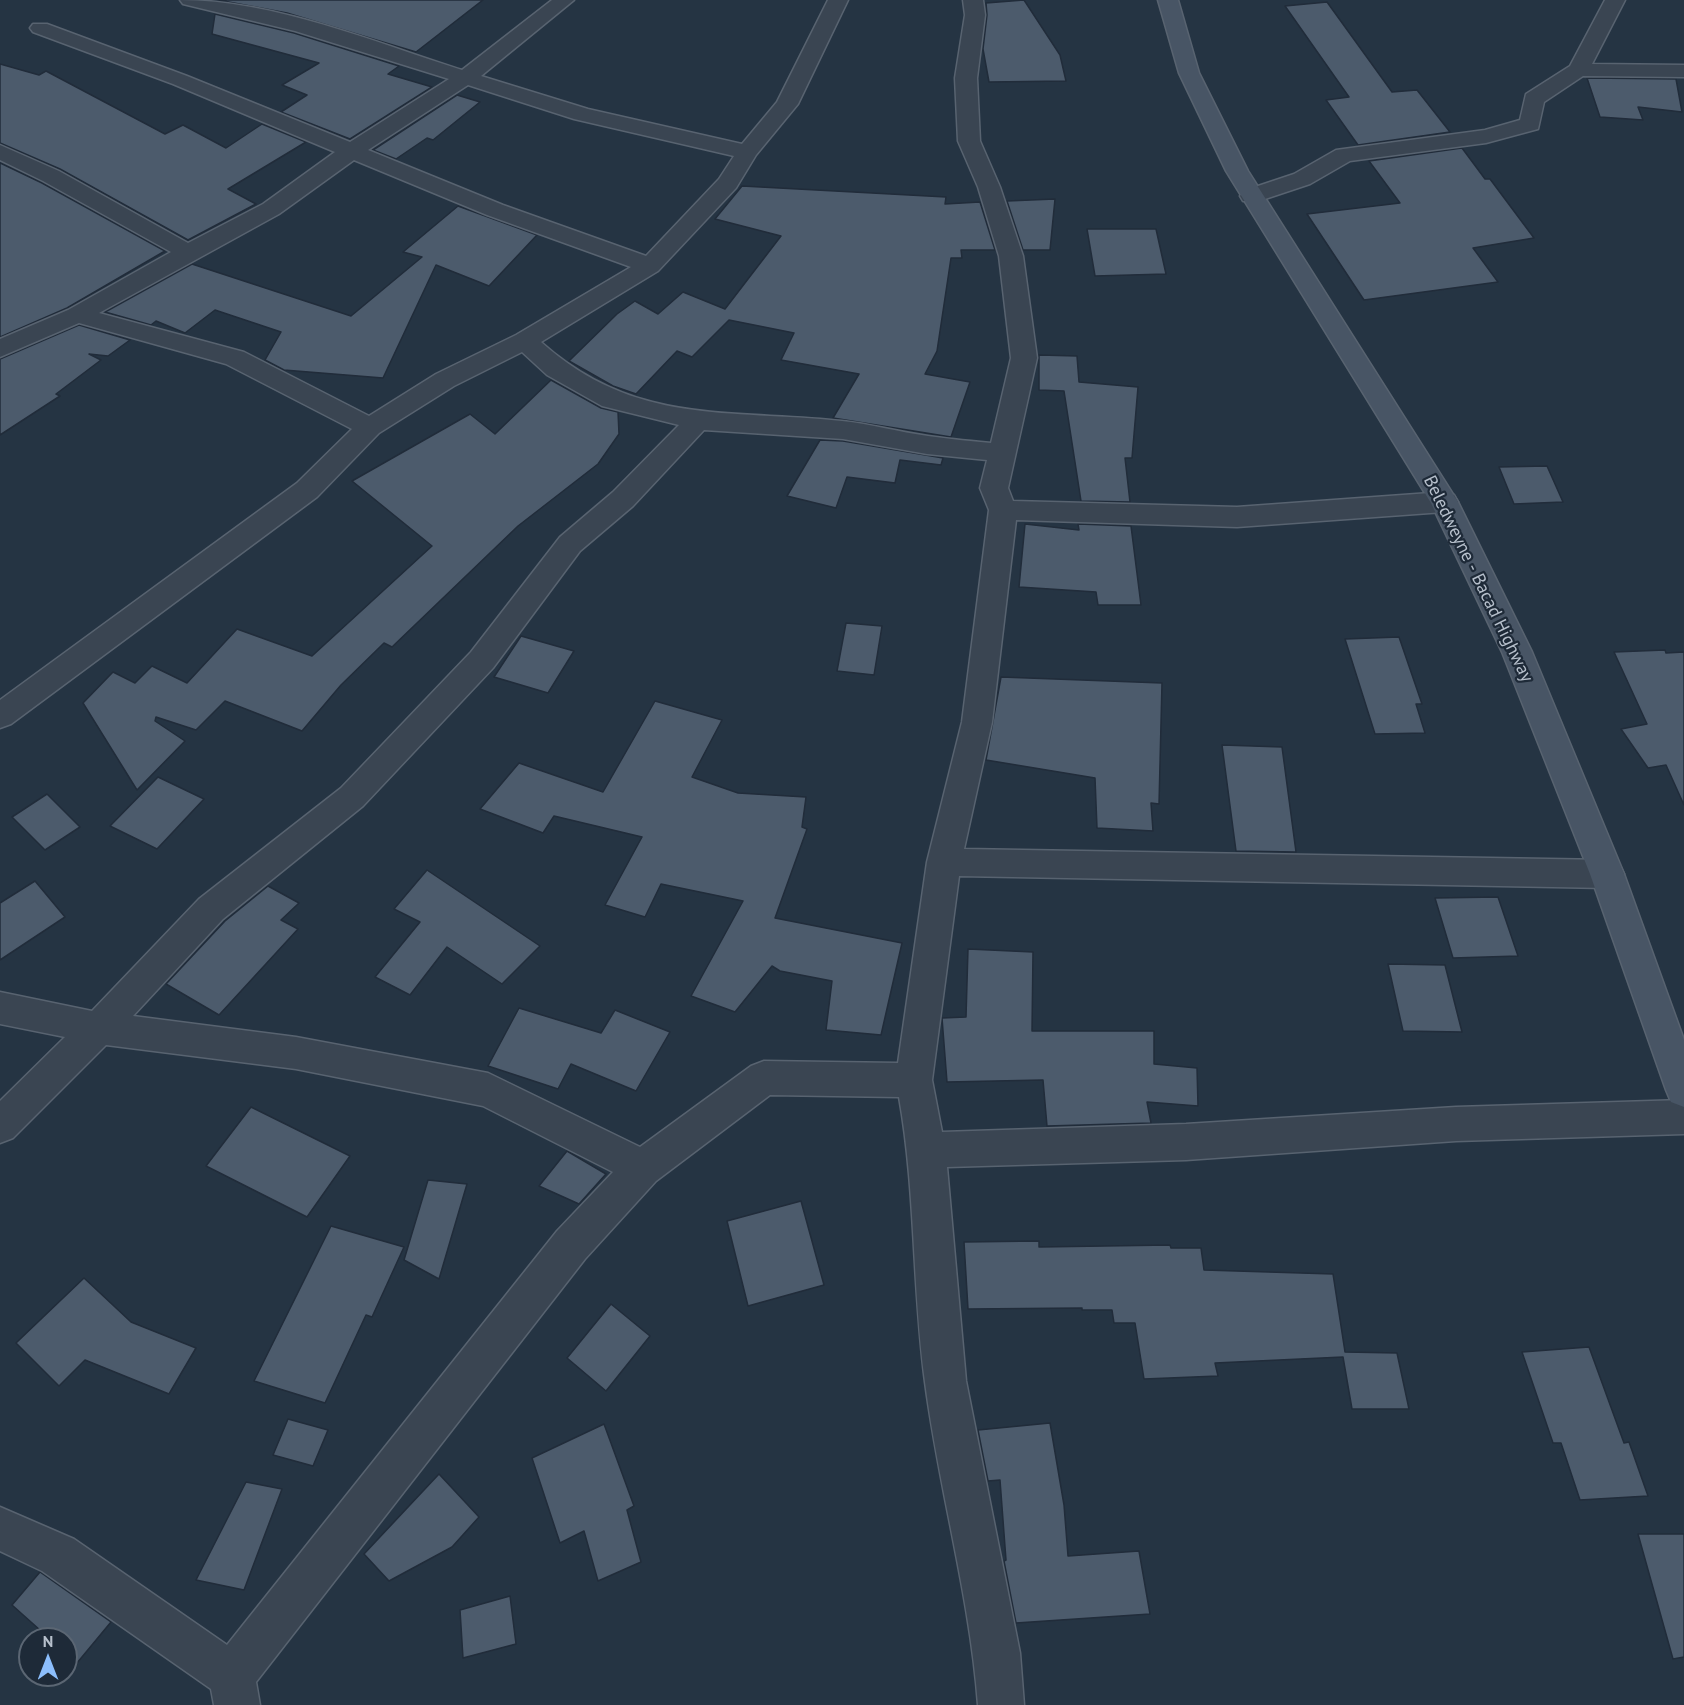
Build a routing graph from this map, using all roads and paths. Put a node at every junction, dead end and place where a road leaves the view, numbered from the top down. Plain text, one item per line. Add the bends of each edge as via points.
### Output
1 (190, 0) edge
2 (564, 0) edge
3 (838, 0) edge
4 (973, 0) edge
5 (1168, 0) edge
6 (1615, 0) edge
7 (40, 28) dead end
8 (1578, 70) junction
9 (1684, 71) edge
10 (466, 77) junction
11 (0, 152) edge
12 (350, 152) junction
13 (747, 152) junction
14 (1251, 196) junction
15 (188, 252) junction
16 (650, 266) junction
17 (77, 315) junction
18 (525, 341) junction
19 (0, 350) edge
20 (698, 421) junction
21 (370, 427) junction
22 (1001, 453) junction
23 (1444, 502) junction
24 (1003, 510) junction
25 (0, 716) edge
26 (944, 862) junction
27 (1607, 874) junction
28 (0, 1008) edge
29 (99, 1028) junction
30 (914, 1080) junction
31 (1684, 1090) edge
32 (1684, 1117) edge
33 (0, 1126) edge
34 (927, 1150) junction
35 (643, 1168) junction
36 (0, 1529) edge
37 (235, 1690) edge
38 (1001, 1705) edge

1 - 10 street via 301,26
2 - 10 street
3 - 13 street via 787,104
4 - 22 street via 975,15 966,78 969,141 1011,256 1024,358
5 - 14 street, Beledweyne - Bacad Highway via 1189,74
6 - 8 street
7 - 12 street via 180,80
8 - 9 street
8 - 14 street via 1534,99 1530,124 1486,136 1344,155 1302,179
10 - 12 street
10 - 13 street via 582,114
11 - 15 street
12 - 15 street via 271,208
12 - 16 street
13 - 16 street via 728,183
14 - 23 street, Beledweyne - Bacad Highway
15 - 17 street
16 - 18 street
17 - 19 street
17 - 21 street via 235,358
18 - 20 street via 556,369 611,400
18 - 21 street via 445,380
20 - 22 street via 843,430
20 - 29 street via 622,499 570,544 482,660 352,797 211,909
21 - 25 street via 307,490
22 - 24 street via 993,488
23 - 24 street via 1237,517
23 - 27 street, Beledweyne - Bacad Highway via 1517,652
24 - 26 street via 977,722
26 - 27 street
26 - 30 street
27 - 31 street, Beledweyne - Bacad Highway
28 - 29 street
29 - 33 street
29 - 35 street via 296,1053 488,1090
30 - 34 street
30 - 35 street via 764,1078
32 - 34 street via 1456,1124 1186,1142
34 - 38 street via 945,1382 997,1653
35 - 37 street via 571,1245
36 - 37 street via 58,1555

